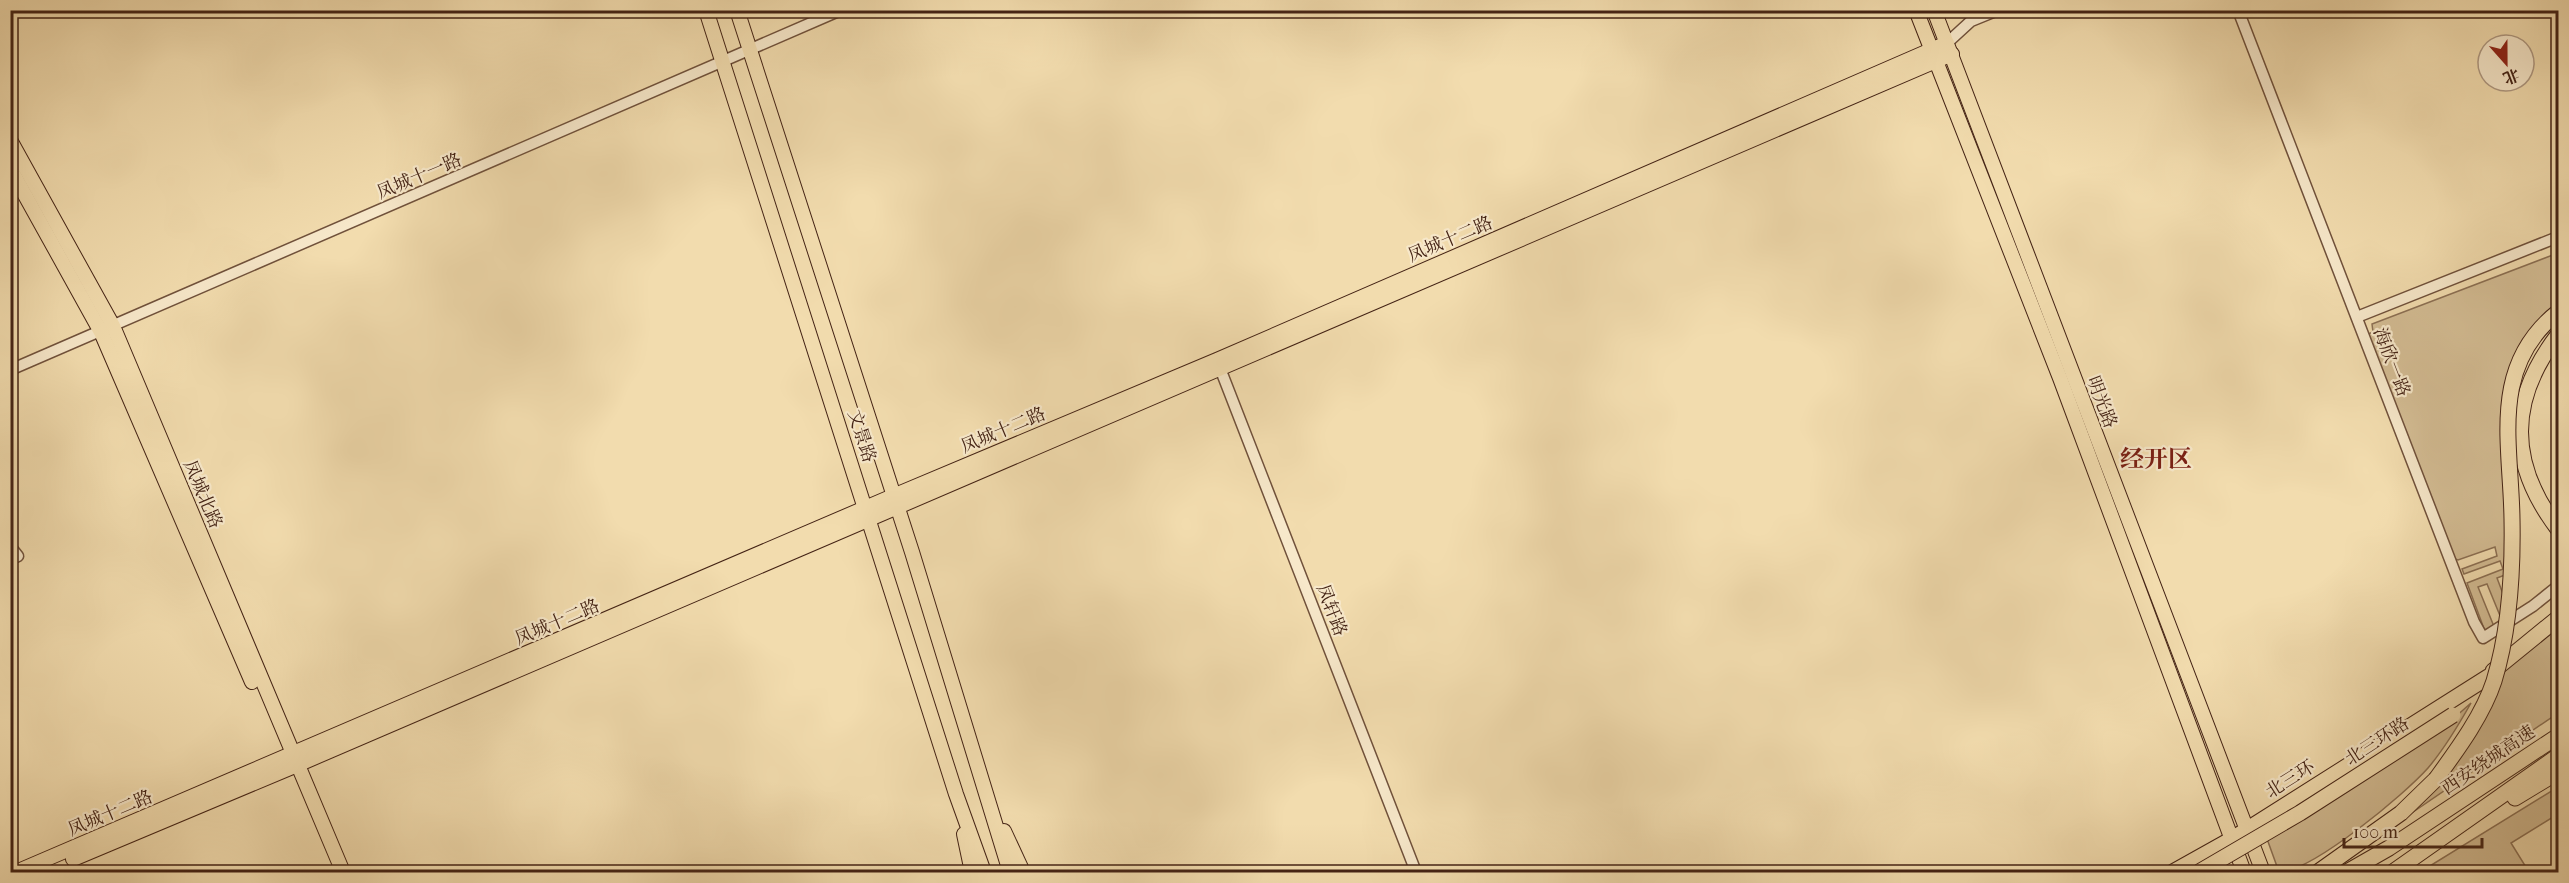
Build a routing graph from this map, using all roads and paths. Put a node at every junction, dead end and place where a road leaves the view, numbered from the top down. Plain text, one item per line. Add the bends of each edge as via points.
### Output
1 (706, 10) edge
2 (737, 10) edge
3 (841, 10) edge
4 (1916, 10) edge
5 (1934, 10) edge
6 (1998, 10) edge
7 (2238, 10) edge
8 (1949, 49) junction
9 (750, 50) junction
10 (1933, 56) junction
11 (722, 62) junction
12 (10, 140) edge
13 (10, 168) edge
14 (2559, 237) edge
15 (2559, 312) edge
16 (2357, 317) junction
17 (107, 329) junction
18 (2559, 335) edge
19 (1219, 364) junction
20 (10, 370) edge
21 (895, 502) junction
22 (868, 514) junction
23 (2559, 529) edge
24 (10, 546) edge
25 (10, 560) edge
26 (2559, 586) edge
27 (2559, 618) edge
28 (2488, 677) junction
29 (2559, 736) edge
30 (2559, 756) edge
31 (291, 762) junction
32 (2559, 772) edge
33 (956, 794) junction
34 (988, 801) junction
35 (2247, 829) junction
36 (2232, 839) junction
37 (2441, 839) junction
38 (16, 873) edge
39 (40, 873) edge
40 (333, 873) edge
41 (343, 873) edge
42 (972, 873) edge
43 (984, 873) edge
44 (1010, 873) edge
45 (1023, 873) edge
46 (1416, 873) edge
47 (2173, 873) edge
48 (2199, 873) edge
49 (2244, 873) edge
50 (2263, 873) edge
51 (2318, 873) edge
52 (2347, 873) edge
53 (2393, 873) edge

1 - 11 main road, 文景路
2 - 9 main road, 文景路
3 - 9 street, 凤城十一路
4 - 10 main road, 明光路
5 - 8 main road, 明光路
6 - 8 street, 凤城十二路 via 1971,21
7 - 16 street, 海欣一路
8 - 10 main road, 凤城十二路
8 - 35 main road, 明光路
9 - 11 street, 凤城十一路
9 - 21 main road, 文景路
10 - 19 main road, 凤城十二路
10 - 36 main road, 明光路 via 2068,400
11 - 17 street, 凤城十一路
11 - 22 main road, 文景路
12 - 17 main road, 凤城北路
13 - 17 main road, 凤城北路
14 - 16 street
15 - 51 highway, bridge via 2528,345 2513,379 2507,456 2512,573 2493,682 2466,736 2436,779 2401,813
16 - 26 street, 海欣一路 via 2483,638
17 - 20 street, 凤城十一路
17 - 31 main road, 凤城北路
18 - 23 highway via 2540,359 2532,378 2519,438 2527,476
19 - 21 main road, 凤城十二路
19 - 46 street, 凤轩路
21 - 22 main road, 凤城十二路
21 - 34 main road, 文景路
22 - 31 main road, 凤城十二路
22 - 33 main road, 文景路
24 - 25 street via 18,556
27 - 28 highway, 北三环路
28 - 35 highway, 北三环
28 - 48 highway, 北三环路, bridge via 2453,715
29 - 52 highway, 西安绕城高速
30 - 37 highway, 西安绕城高速
31 - 38 main road, 凤城十二路
31 - 39 main road, 凤城十二路
31 - 40 main road, 凤城北路
31 - 41 main road, 凤城北路
32 - 37 highway
33 - 42 main road
33 - 43 main road, 文景路
34 - 44 main road, 文景路
34 - 45 main road
35 - 36 highway, 北三环
35 - 50 main road, 明光路
36 - 47 highway, 北三环
36 - 49 main road, 明光路
37 - 53 highway, 西安绕城高速

